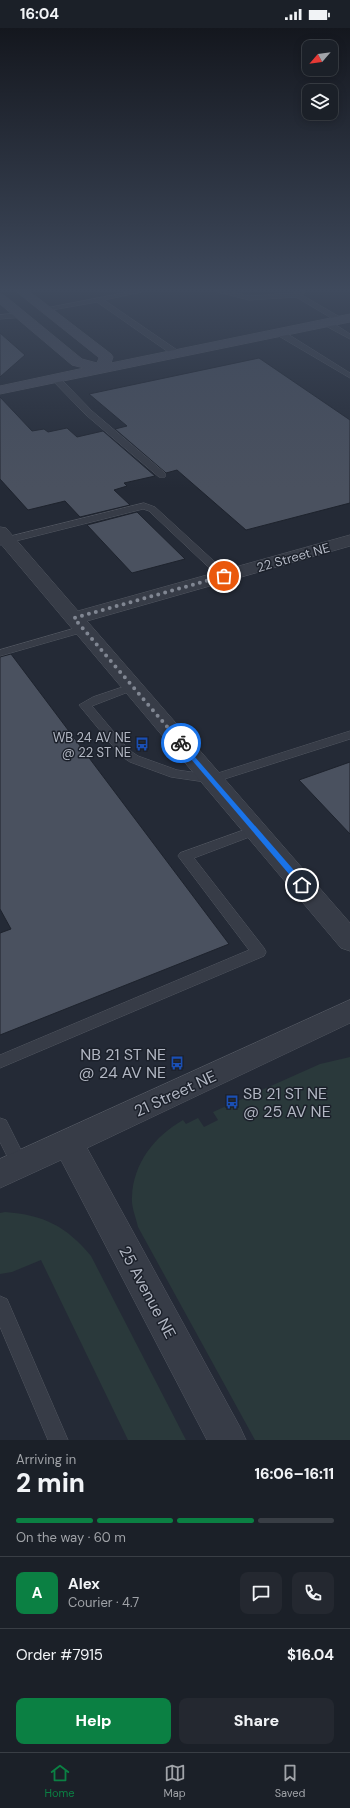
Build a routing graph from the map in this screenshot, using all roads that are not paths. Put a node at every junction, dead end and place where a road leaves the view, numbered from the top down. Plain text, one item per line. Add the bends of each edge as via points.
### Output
1 (71, 357) edge
2 (106, 357) edge
3 (163, 357) edge
4 (319, 357) edge
5 (102, 369) junction
6 (350, 376) edge
7 (56, 379) junction
8 (0, 390) edge
9 (162, 475) dead end
10 (2, 538) edge
11 (350, 540) edge
12 (224, 576) junction
13 (79, 624) junction
14 (0, 653) edge
15 (132, 687) junction
16 (350, 735) edge
17 (212, 780) junction
18 (255, 830) junction
19 (350, 940) edge
20 (350, 1011) edge
21 (0, 1062) edge
22 (0, 1124) edge
23 (68, 1143) junction
24 (10, 1169) edge
25 (0, 1305) edge
26 (58, 1440) edge
27 (227, 1440) edge

1 - 5 street via 77,362
2 - 5 street
3 - 5 street
4 - 6 lane
5 - 7 street
7 - 8 street
7 - 9 lane via 89,413
10 - 12 lane via 144,506 152,509
10 - 13 street
11 - 12 street, 22 Street NE
12 - 13 street, 22 Street NE
13 - 14 lane
13 - 15 street
15 - 17 street
15 - 17 lane via 85,704 125,753 134,759 174,774
16 - 17 lane
17 - 18 street
18 - 19 street
18 - 21 lane via 185,856 259,952
20 - 23 street, 21 Street NE
22 - 24 lane
23 - 24 street, 21 Street NE
23 - 27 street, 25 Avenue NE
25 - 26 lane

